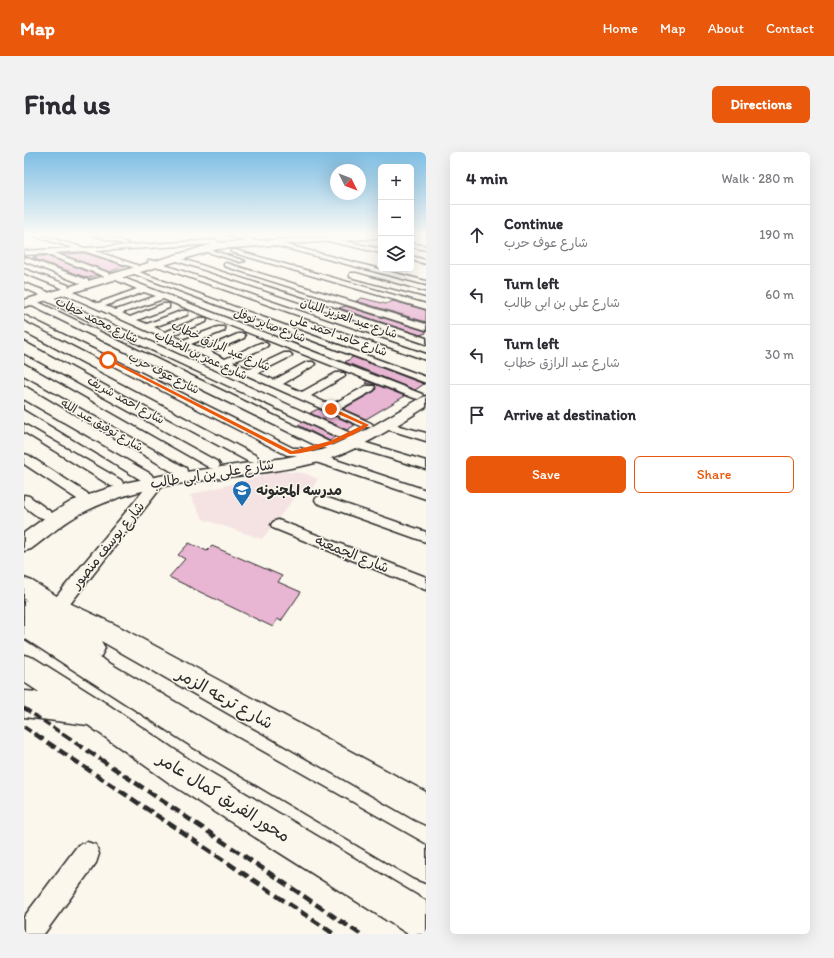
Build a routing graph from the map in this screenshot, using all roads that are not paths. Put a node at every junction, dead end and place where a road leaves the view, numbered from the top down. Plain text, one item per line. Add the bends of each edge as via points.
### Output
1 (25, 271) edge
2 (57, 271) edge
3 (110, 271) edge
4 (110, 271) edge
5 (111, 271) edge
6 (144, 271) edge
7 (167, 271) edge
8 (214, 271) edge
9 (246, 271) edge
10 (276, 271) edge
11 (304, 271) edge
12 (360, 271) edge
13 (383, 271) edge
14 (161, 272) dead end
15 (354, 272) junction
16 (345, 273) dead end
17 (383, 276) dead end
18 (146, 277) junction
19 (178, 279) dead end
20 (373, 280) junction
21 (85, 282) junction
22 (164, 283) junction
23 (408, 283) dead end
24 (426, 283) edge
25 (399, 284) junction
26 (24, 285) edge
27 (135, 285) junction
28 (196, 285) dead end
29 (259, 286) junction
30 (298, 287) junction
31 (65, 289) junction
32 (145, 289) junction
33 (182, 290) junction
34 (206, 292) dead end
35 (240, 293) junction
36 (425, 294) edge
37 (45, 295) junction
38 (196, 295) junction
39 (164, 296) junction
40 (227, 296) dead end
41 (89, 301) junction
42 (26, 302) edge
43 (214, 302) junction
44 (244, 302) dead end
45 (313, 304) junction
46 (98, 306) junction
47 (166, 306) dead end
48 (426, 307) edge
49 (230, 308) junction
50 (263, 309) dead end
51 (293, 311) junction
52 (116, 313) junction
53 (184, 313) dead end
54 (249, 315) junction
55 (281, 316) dead end
56 (24, 317) edge
57 (130, 320) junction
58 (203, 320) dead end
59 (268, 322) junction
60 (301, 322) dead end
61 (147, 327) junction
62 (426, 327) edge
63 (221, 328) dead end
64 (287, 329) junction
65 (319, 332) dead end
66 (165, 335) junction
67 (24, 336) edge
68 (240, 336) dead end
69 (309, 337) junction
70 (345, 338) dead end
71 (426, 341) edge
72 (184, 343) junction
73 (263, 345) dead end
74 (331, 345) junction
75 (372, 346) dead end
76 (204, 352) junction
77 (357, 354) junction
78 (287, 355) dead end
79 (399, 355) dead end
80 (426, 357) edge
81 (24, 358) edge
82 (108, 360) junction
83 (226, 362) junction
84 (310, 364) dead end
85 (426, 364) edge
86 (385, 365) junction
87 (86, 369) junction
88 (250, 373) junction
89 (411, 374) junction
90 (340, 375) dead end
91 (62, 379) junction
92 (24, 380) edge
93 (426, 380) edge
94 (275, 384) junction
95 (370, 388) dead end
96 (40, 389) junction
97 (24, 396) edge
98 (303, 396) junction
99 (423, 396) edge
100 (24, 404) edge
101 (331, 409) junction
102 (376, 425) junction
103 (24, 426) edge
104 (426, 437) edge
105 (349, 440) junction
106 (306, 452) junction
107 (24, 458) edge
108 (253, 459) junction
109 (214, 465) junction
110 (426, 465) edge
111 (181, 471) junction
112 (152, 479) junction
113 (116, 483) junction
114 (426, 495) edge
115 (82, 496) junction
116 (24, 499) edge
117 (322, 500) dead end
118 (46, 515) junction
119 (278, 525) dead end
120 (24, 530) edge
121 (426, 537) edge
122 (24, 544) edge
123 (426, 584) edge
124 (24, 587) edge
125 (24, 609) edge
126 (44, 619) edge
127 (92, 648) dead end
128 (24, 667) edge
129 (24, 704) edge
130 (94, 712) junction
131 (426, 809) edge
132 (87, 854) dead end
133 (426, 865) edge
134 (426, 923) edge
135 (28, 934) edge

1 - 31 street, شارع عبد الرازق خطاب
2 - 21 street
3 - 21 main road
4 - 31 main road
5 - 27 street, شارع صابر نوفل
6 - 18 street, شارع حامد احمد على
7 - 35 street, شارع عبد العزيز اللبان
8 - 29 street
9 - 30 street
10 - 30 street via 307,281
11 - 48 street
12 - 15 street
13 - 24 street
14 - 18 street
15 - 16 street
15 - 20 street
17 - 20 street
18 - 22 street, شارع حامد احمد على
19 - 22 street
20 - 25 street via 389,285
21 - 31 main road
22 - 33 street, شارع حامد احمد على
23 - 25 street
25 - 36 street
26 - 37 street, شارع عمر بن الخطاب
27 - 32 street, شارع صابر نوفل
27 - 41 street
28 - 33 street
29 - 35 street
29 - 45 street
30 - 62 street
31 - 37 main road
31 - 41 street, شارع عبد الرازق خطاب
32 - 39 street, شارع صابر نوفل
32 - 46 street
33 - 38 street, شارع حامد احمد على
34 - 38 street
35 - 51 street, شارع عبد العزيز اللبان
37 - 42 main road
37 - 105 street, شارع عمر بن الخطاب
38 - 43 street, شارع حامد احمد على
39 - 52 street
39 - 99 street, شارع صابر نوفل
40 - 43 street
41 - 46 street, شارع عبد الرازق خطاب
42 - 106 street, شارع محمد خطاب
43 - 49 street, شارع حامد احمد على
44 - 49 street
45 - 51 street
45 - 71 street
46 - 52 street, شارع عبد الرازق خطاب
47 - 57 street
49 - 54 street, شارع حامد احمد على
50 - 54 street
51 - 80 street, شارع عبد العزيز اللبان
52 - 57 street, شارع عبد الرازق خطاب
53 - 61 street
54 - 59 street, شارع حامد احمد على
55 - 59 street
56 - 82 street, شارع عوف حرب
57 - 61 street, شارع عبد الرازق خطاب
58 - 66 street
59 - 64 street, شارع حامد احمد على
60 - 64 street
61 - 66 street, شارع عبد الرازق خطاب
63 - 72 street
64 - 69 street, شارع حامد احمد على
65 - 69 street
66 - 72 street, شارع عبد الرازق خطاب
67 - 87 street
68 - 76 street
69 - 74 street, شارع حامد احمد على
70 - 74 street
72 - 76 street, شارع عبد الرازق خطاب
73 - 83 street
74 - 77 street, شارع حامد احمد على
75 - 77 street
76 - 83 street, شارع عبد الرازق خطاب
77 - 86 street, شارع حامد احمد على
78 - 88 street
79 - 86 street
81 - 91 street, شارع احمد شريف
82 - 87 street
82 - 106 street, شارع عوف حرب
83 - 88 street, شارع عبد الرازق خطاب
84 - 94 street
85 - 89 street
86 - 89 street, شارع حامد احمد على
87 - 91 street
87 - 108 street
88 - 94 street, شارع عبد الرازق خطاب
89 - 93 street, شارع حامد احمد على
90 - 98 street
91 - 96 street
91 - 109 street, شارع احمد شريف
92 - 96 street, شارع توفيق عبد الله
94 - 98 street, شارع عبد الرازق خطاب
95 - 101 street
96 - 97 street
96 - 111 street, شارع توفيق عبد الله
98 - 101 street, شارع عبد الرازق خطاب
99 - 102 main road, شارع على بن ابى طالب
100 - 112 street
101 - 102 street, شارع عبد الرازق خطاب
102 - 104 street, شارع عبد الرازق خطاب
102 - 105 main road, شارع على بن ابى طالب
103 - 113 street
105 - 106 main road, شارع على بن ابى طالب
105 - 110 street, شارع عمر بن الخطاب
106 - 108 main road, شارع على بن ابى طالب
106 - 112 main road, شارع على بن ابى طالب
106 - 114 street
107 - 115 street
108 - 109 main road, شارع على بن ابى طالب
109 - 111 main road, شارع على بن ابى طالب
111 - 112 main road, شارع على بن ابى طالب
112 - 113 main road, شارع على بن ابى طالب
112 - 122 main road, شارع على بن ابى طالب via 78,507
112 - 126 street, شارع يوسف منصور
113 - 115 main road, شارع على بن ابى طالب
115 - 118 main road, شارع على بن ابى طالب
116 - 118 street
117 - 121 street
118 - 120 main road, شارع على بن ابى طالب
119 - 123 street, شارع الجمعيه
124 - 126 main road, شارع ترعه الزمر
125 - 126 main road
126 - 127 main road
126 - 131 main road, شارع ترعه الزمر via 106,632
126 - 133 highway via 206,738
128 - 130 highway, محور الفريق كمال عامر
129 - 130 highway
130 - 134 highway, محور الفريق كمال عامر via 182,773
132 - 135 street

